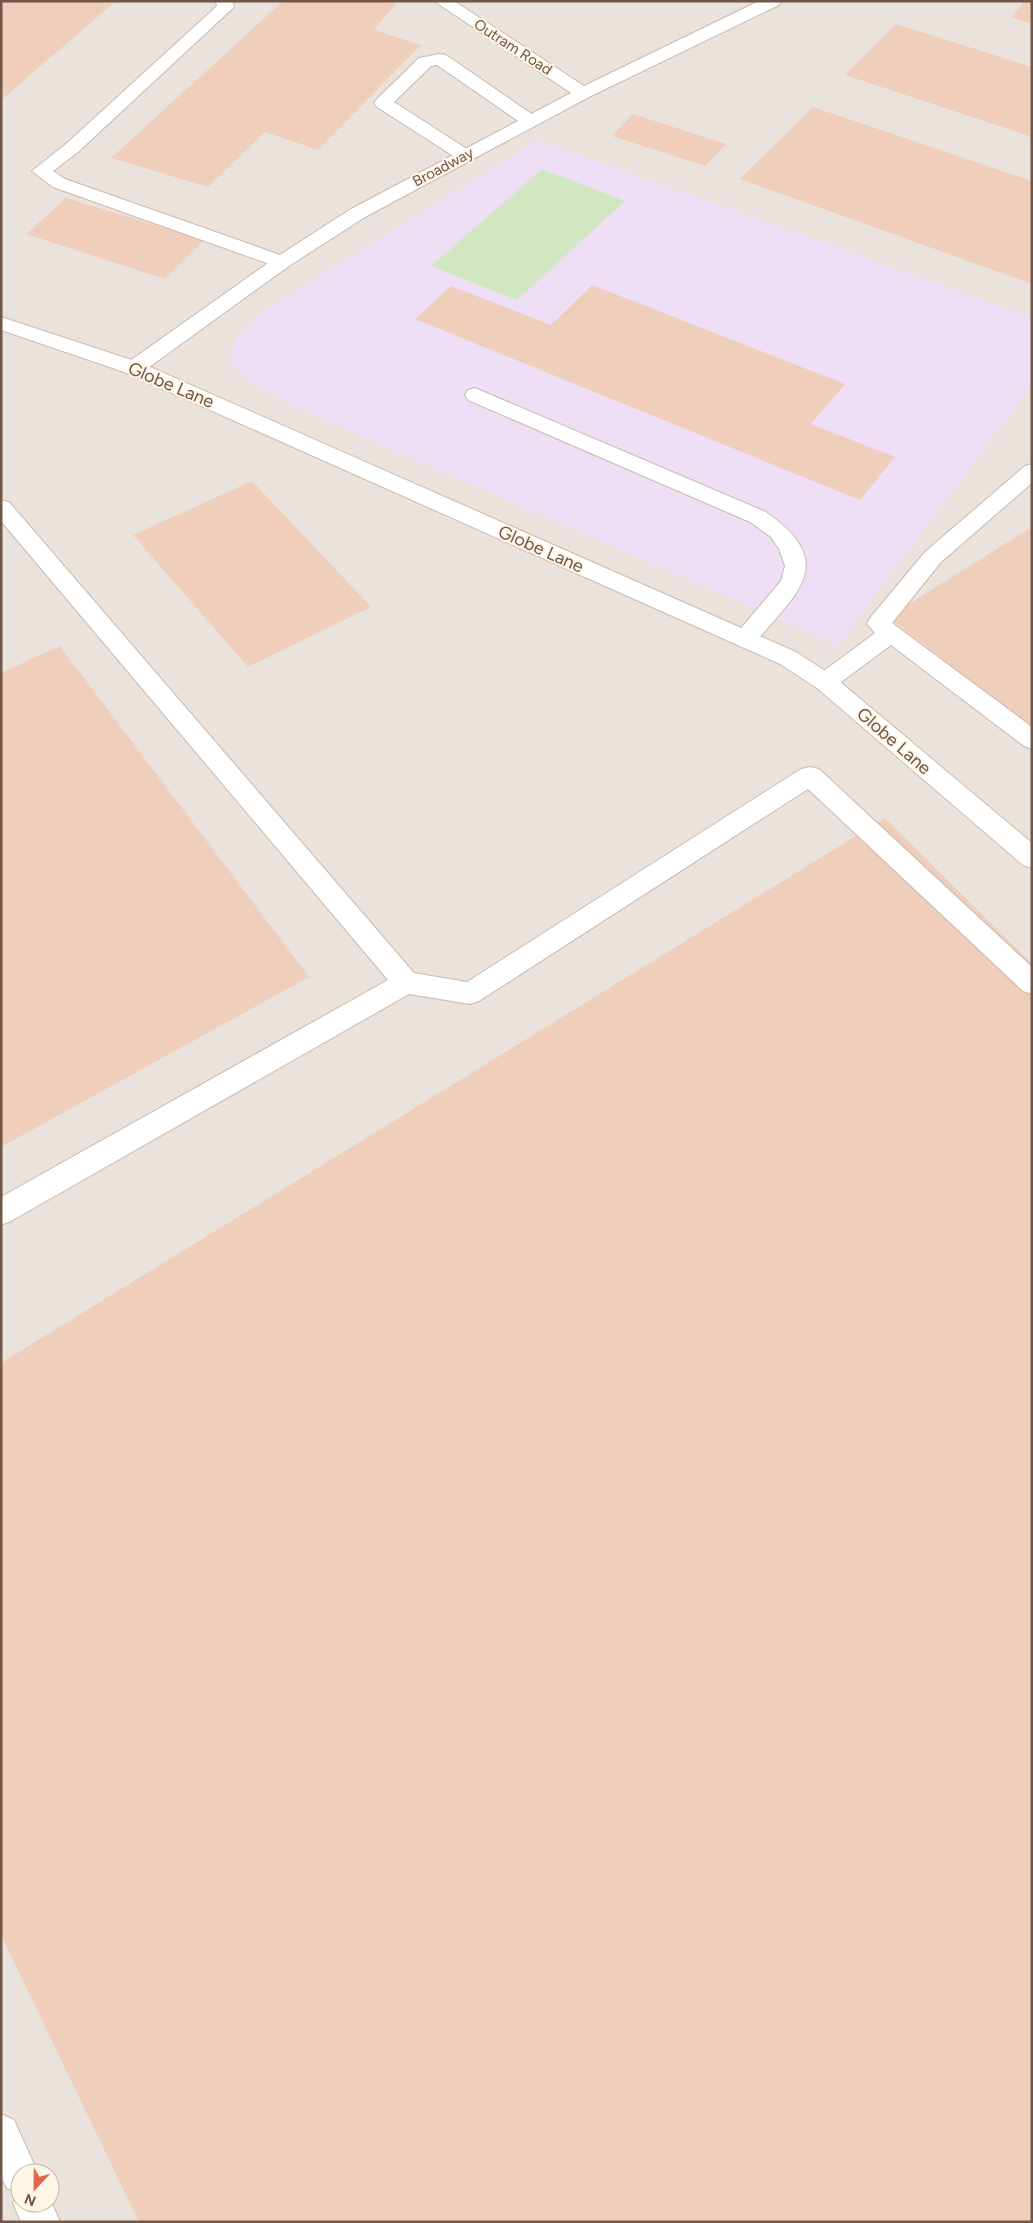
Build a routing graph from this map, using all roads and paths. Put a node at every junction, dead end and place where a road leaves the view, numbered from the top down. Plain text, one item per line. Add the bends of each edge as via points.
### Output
1 (224, 1) edge
2 (442, 1) edge
3 (773, 1) edge
4 (583, 93) junction
5 (530, 121) junction
6 (464, 155) junction
7 (282, 262) junction
8 (1, 323) edge
9 (134, 368) junction
10 (475, 395) dead end
11 (1032, 471) edge
12 (1, 507) edge
13 (890, 634) junction
14 (745, 639) junction
15 (825, 682) junction
16 (1032, 740) edge
17 (1032, 858) edge
18 (406, 983) junction
19 (1032, 983) edge
20 (1, 1212) edge
21 (1, 2133) edge
22 (15, 2163) edge

1 - 7 street via 226,7 72,148 41,171 58,184
2 - 4 street, Outram Road
3 - 4 street, Broadway
4 - 5 street, Broadway
5 - 6 street, Broadway
5 - 6 street via 440,59 425,62 383,103
6 - 7 street, Broadway via 358,213
7 - 9 street, Broadway
8 - 9 street, Globe Lane
9 - 14 street, Globe Lane
10 - 14 street via 758,517 779,532 790,548 796,566 792,583
11 - 13 street via 933,557 878,624
12 - 18 street
13 - 15 street
13 - 16 street
14 - 15 street, Globe Lane via 788,658
15 - 17 street, Globe Lane
18 - 19 street via 470,993 810,776
18 - 20 street
21 - 22 street

